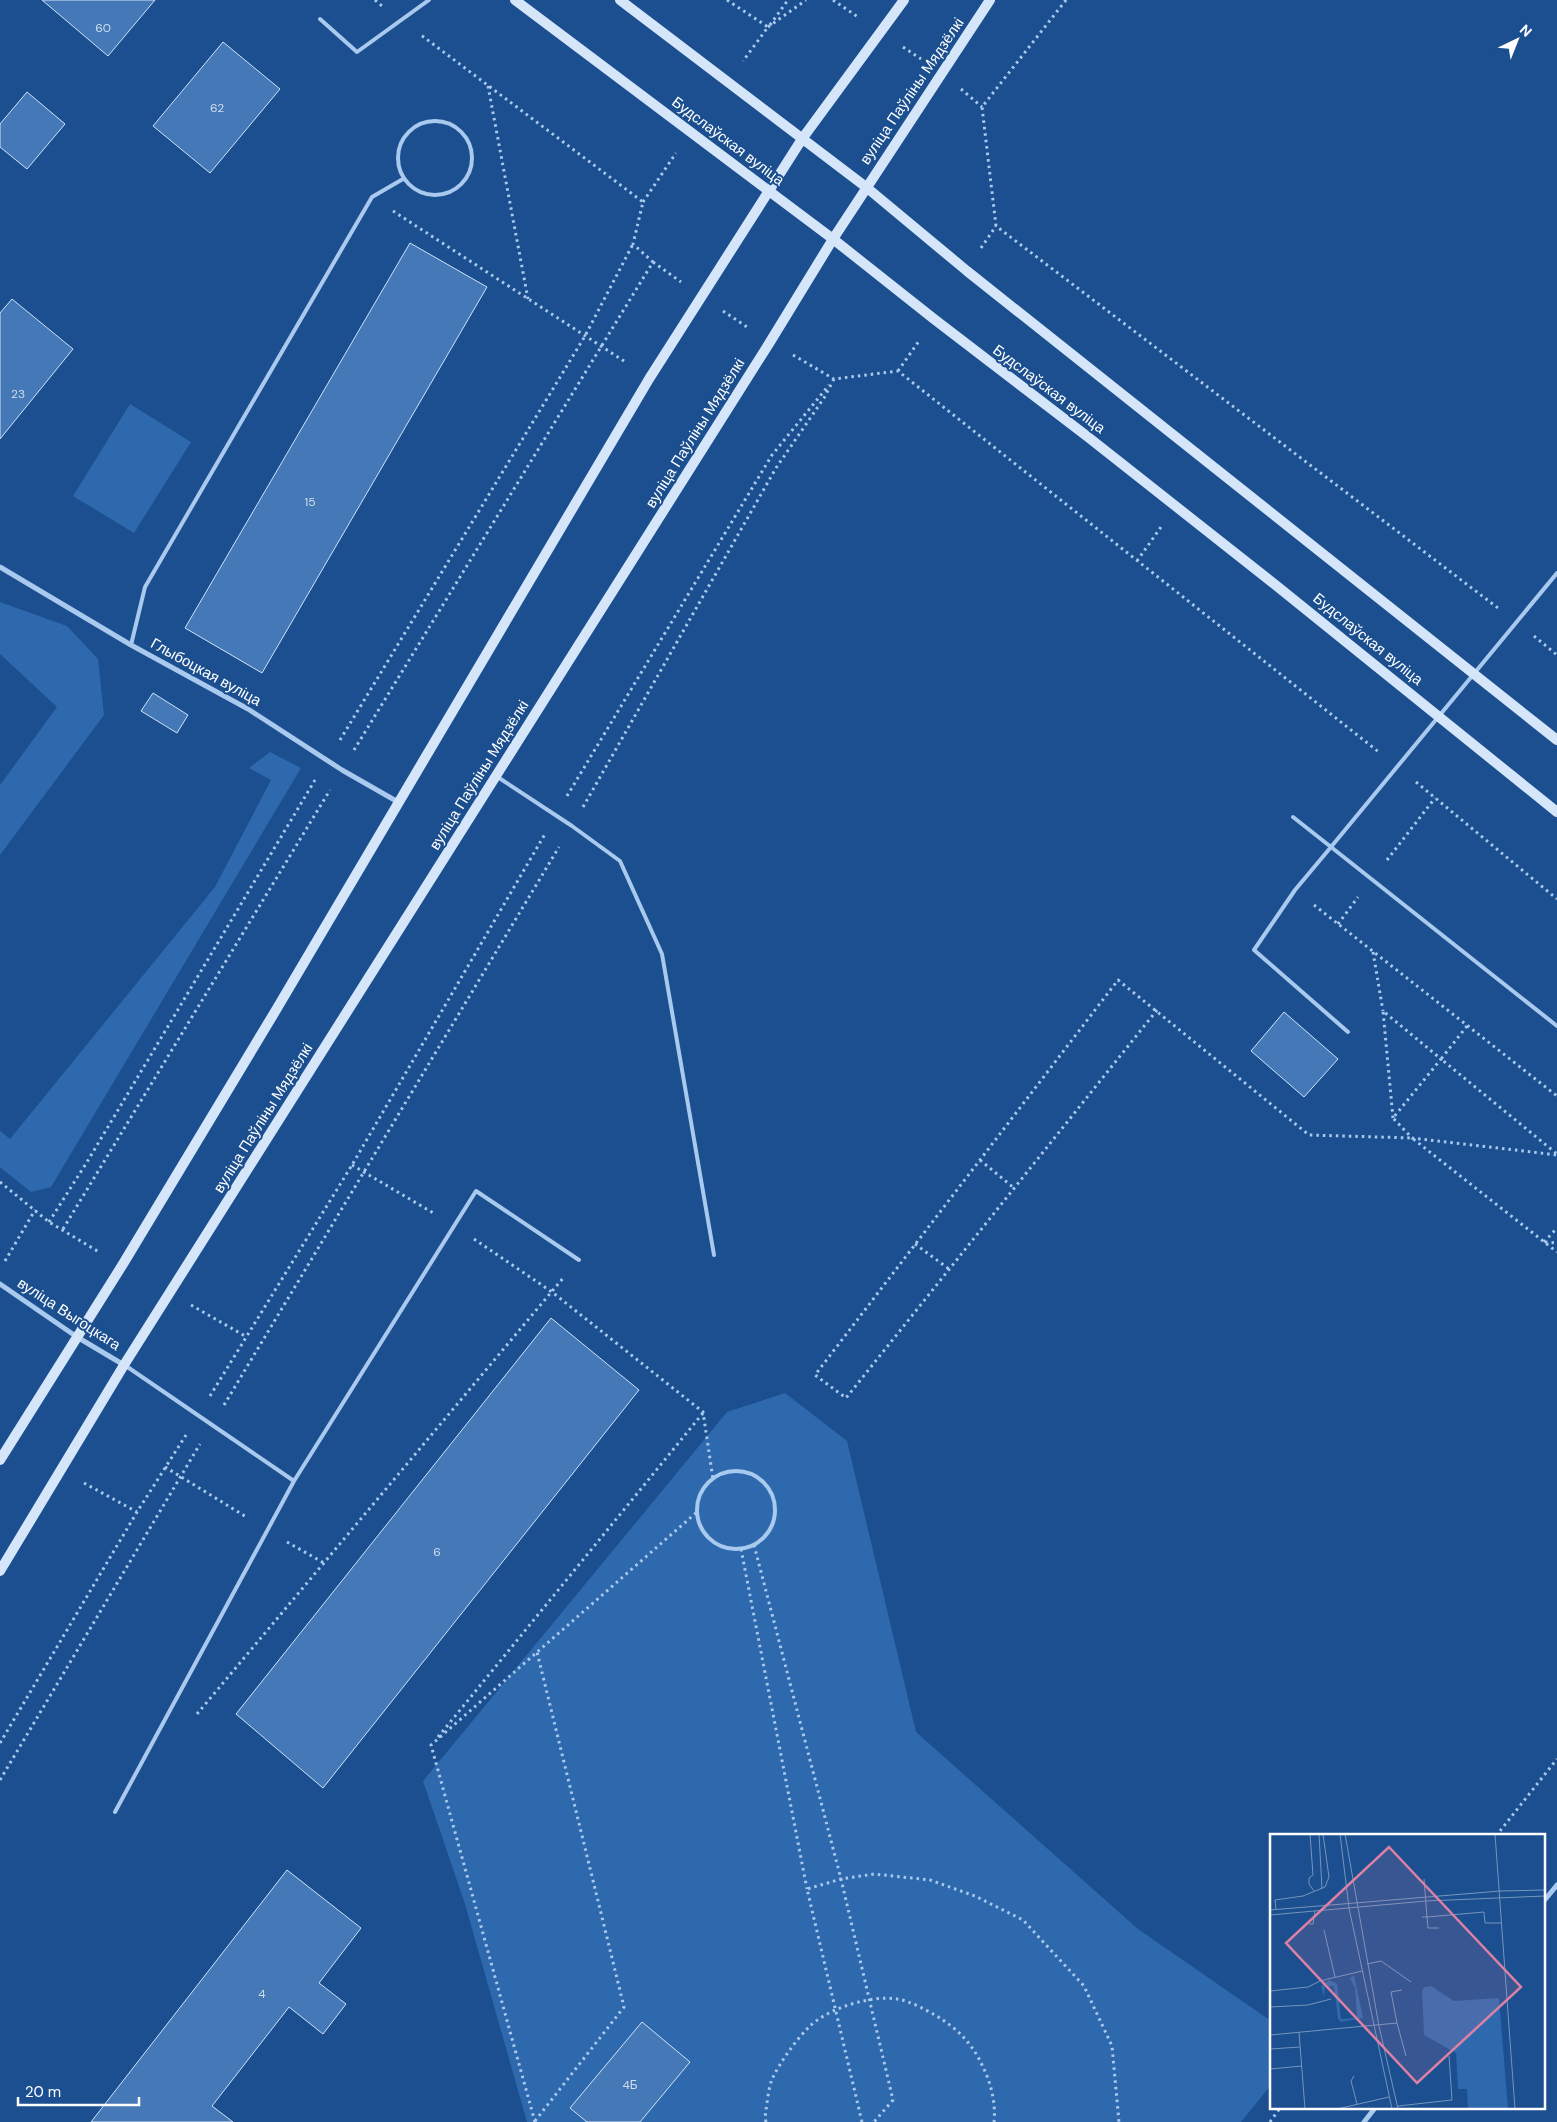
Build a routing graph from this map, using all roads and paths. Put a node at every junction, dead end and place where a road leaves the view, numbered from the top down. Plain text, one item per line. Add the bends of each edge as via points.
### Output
1 (429, 0) edge
2 (515, 0) edge
3 (620, 0) edge
4 (788, 0) edge
5 (806, 0) edge
6 (833, 0) edge
7 (904, 0) edge
8 (990, 0) edge
9 (1066, 0) edge
10 (320, 19) dead end
11 (402, 21) junction
12 (880, 32) junction
13 (942, 73) junction
14 (488, 86) junction
15 (982, 107) junction
16 (802, 139) junction
17 (403, 179) junction
18 (866, 188) junction
19 (768, 190) junction
20 (372, 197) junction
21 (832, 238) junction
22 (633, 244) junction
23 (653, 262) junction
24 (702, 296) junction
25 (528, 299) junction
26 (585, 336) junction
27 (770, 342) junction
28 (602, 347) junction
29 (649, 379) junction
30 (834, 379) junction
31 (1177, 507) junction
32 (1137, 561) junction
33 (0, 567) edge
34 (1557, 573) edge
35 (1517, 623) junction
36 (131, 645) junction
37 (1557, 655) edge
38 (1474, 674) junction
39 (1440, 716) junction
40 (1557, 740) edge
41 (328, 760) junction
42 (1397, 767) junction
43 (342, 770) junction
44 (496, 776) junction
45 (398, 802) junction
46 (1557, 812) edge
47 (556, 815) junction
48 (1292, 817) dead end
49 (572, 826) junction
50 (1330, 847) junction
51 (1295, 890) junction
52 (1557, 898) edge
53 (1373, 952) junction
54 (1157, 1010) junction
55 (1382, 1011) junction
56 (1467, 1026) junction
57 (1557, 1026) edge
58 (1348, 1032) dead end
59 (1441, 1059) junction
60 (1557, 1096) edge
61 (1393, 1118) junction
62 (1412, 1138) junction
63 (1557, 1154) edge
64 (980, 1160) junction
65 (352, 1165) junction
66 (364, 1171) junction
67 (0, 1182) edge
68 (1014, 1188) junction
69 (49, 1222) dead end
70 (454, 1226) junction
71 (1557, 1228) edge
72 (63, 1229) dead end
73 (1544, 1242) junction
74 (1557, 1243) edge
75 (915, 1244) junction
76 (1557, 1252) edge
77 (714, 1254) dead end
78 (579, 1260) joint
79 (4, 1264) dead end
80 (949, 1269) junction
81 (0, 1284) edge
82 (552, 1292) junction
83 (77, 1337) junction
84 (124, 1365) junction
85 (703, 1412) junction
86 (198, 1416) junction
87 (212, 1425) junction
88 (0, 1460) edge
89 (165, 1468) junction
90 (180, 1477) junction
91 (713, 1479) junction
92 (294, 1481) junction
93 (697, 1512) junction
94 (267, 1530) junction
95 (754, 1545) junction
96 (741, 1549) junction
97 (324, 1563) junction
98 (0, 1571) edge
99 (537, 1652) junction
100 (191, 1722) dead end
101 (0, 1743) edge
102 (432, 1745) junction
103 (1557, 1759) edge
104 (0, 1780) edge
105 (115, 1812) dead end
106 (1498, 1834) edge
107 (841, 1879) junction
108 (1557, 1885) edge
109 (807, 1889) junction
110 (1544, 1901) edge
111 (869, 2000) junction
112 (836, 2009) junction
113 (1279, 2110) edge
114 (1374, 2110) edge
115 (535, 2121) edge
116 (766, 2122) edge
117 (862, 2122) edge
118 (874, 2122) edge
119 (994, 2122) edge
120 (1119, 2122) edge
121 (1270, 2122) edge
122 (1364, 2122) edge

1 - 11 lane
2 - 19 street, Будслаўская вуліца
3 - 16 street
4 - 5 path via 768,27
6 - 12 path
7 - 12 street
8 - 13 street, вуліца Паўліны Мядзёлкі
9 - 15 path
10 - 11 lane via 357,52
11 - 14 path
12 - 13 path
12 - 16 street
13 - 15 path
13 - 18 street, вуліца Паўліны Мядзёлкі
14 - 22 path via 644,202
14 - 25 path
15 - 35 path via 996,226
16 - 18 street
16 - 19 street
17 - 17 lane via 397,156 406,134 414,127 437,121 449,124 467,139 472,164 460,187 449,193 430,195 412,188
17 - 20 lane
18 - 21 street, вуліца Паўліны Мядзёлкі
18 - 38 street
19 - 21 street, Будслаўская вуліца
19 - 24 street
20 - 25 path
20 - 36 lane via 144,587
21 - 27 street, вуліца Паўліны Мядзёлкі
21 - 31 street, Будслаўская вуліца
22 - 23 path
22 - 26 path
23 - 24 path
23 - 28 path
24 - 27 path
24 - 29 street
25 - 26 path
26 - 28 path
26 - 41 path
27 - 30 path
27 - 44 street, вуліца Паўліны Мядзёлкі
28 - 29 path
28 - 43 path
29 - 45 street
30 - 32 path via 898,371
30 - 47 path via 772,455
30 - 49 path via 776,468
31 - 32 path
31 - 39 street, Будслаўская вуліца
32 - 42 path
33 - 36 street, Глыбоцкая вуліца
34 - 35 lane
35 - 37 path
35 - 38 lane
36 - 41 street, Глыбоцкая вуліца via 248,709
38 - 39 lane
38 - 40 street
39 - 42 lane
39 - 46 street, Будслаўская вуліца
41 - 43 street, Глыбоцкая вуліца
41 - 69 path
42 - 50 lane
42 - 52 path
43 - 45 street, Глыбоцкая вуліца
43 - 72 path
44 - 47 lane
44 - 84 street, вуліца Паўліны Мядзёлкі
45 - 83 street
47 - 49 lane
47 - 65 path
48 - 50 lane
49 - 66 path
49 - 77 lane via 620,861 662,954
50 - 51 lane
50 - 57 lane
51 - 53 path
51 - 58 lane via 1254,950
53 - 55 path
53 - 56 path
54 - 62 path via 1309,1135
54 - 64 path via 1118,980
54 - 68 path
55 - 59 path
55 - 61 path
56 - 59 path
56 - 60 path
59 - 61 path
59 - 63 path
61 - 62 path
62 - 63 path
62 - 73 path
64 - 68 path
64 - 75 path
65 - 66 path
65 - 86 path
66 - 70 path
66 - 87 path
67 - 79 path via 35,1210
68 - 80 path
70 - 78 lane via 476,1191
70 - 82 path
70 - 92 lane
71 - 73 path
73 - 74 path
73 - 76 path
75 - 80 path
75 - 80 path via 815,1375 846,1398
78 - 82 path
81 - 83 street, вуліца Выгоцкага
82 - 85 path
82 - 97 path
83 - 84 street, вуліца Выгоцкага
83 - 88 street
84 - 86 lane
84 - 98 street, вуліца Паўліны Мядзёлкі
85 - 91 path
85 - 102 path
86 - 87 lane
86 - 89 path
87 - 90 path
87 - 92 lane
89 - 90 path
89 - 101 path
90 - 94 path
90 - 104 path
91 - 93 lane via 698,1499
91 - 95 lane via 737,1471 761,1480 769,1490 774,1502 771,1527
92 - 94 lane
93 - 96 lane via 700,1525 711,1540 728,1549
93 - 99 path
94 - 97 path
94 - 105 lane
95 - 96 lane
95 - 107 path
96 - 109 path
97 - 100 path
99 - 102 path
99 - 115 path via 624,2006
102 - 115 path
103 - 106 path
107 - 109 path
107 - 111 path
107 - 120 path via 874,1874 930,1880 975,1896 1023,1920 1084,1986 1112,2046
108 - 110 street
109 - 112 path
111 - 112 path
111 - 118 path via 893,2100
111 - 119 path via 898,1999 921,2007 949,2024 974,2048 989,2080
112 - 116 path via 810,2025 791,2049 772,2081
112 - 117 path
113 - 121 path
114 - 122 street

